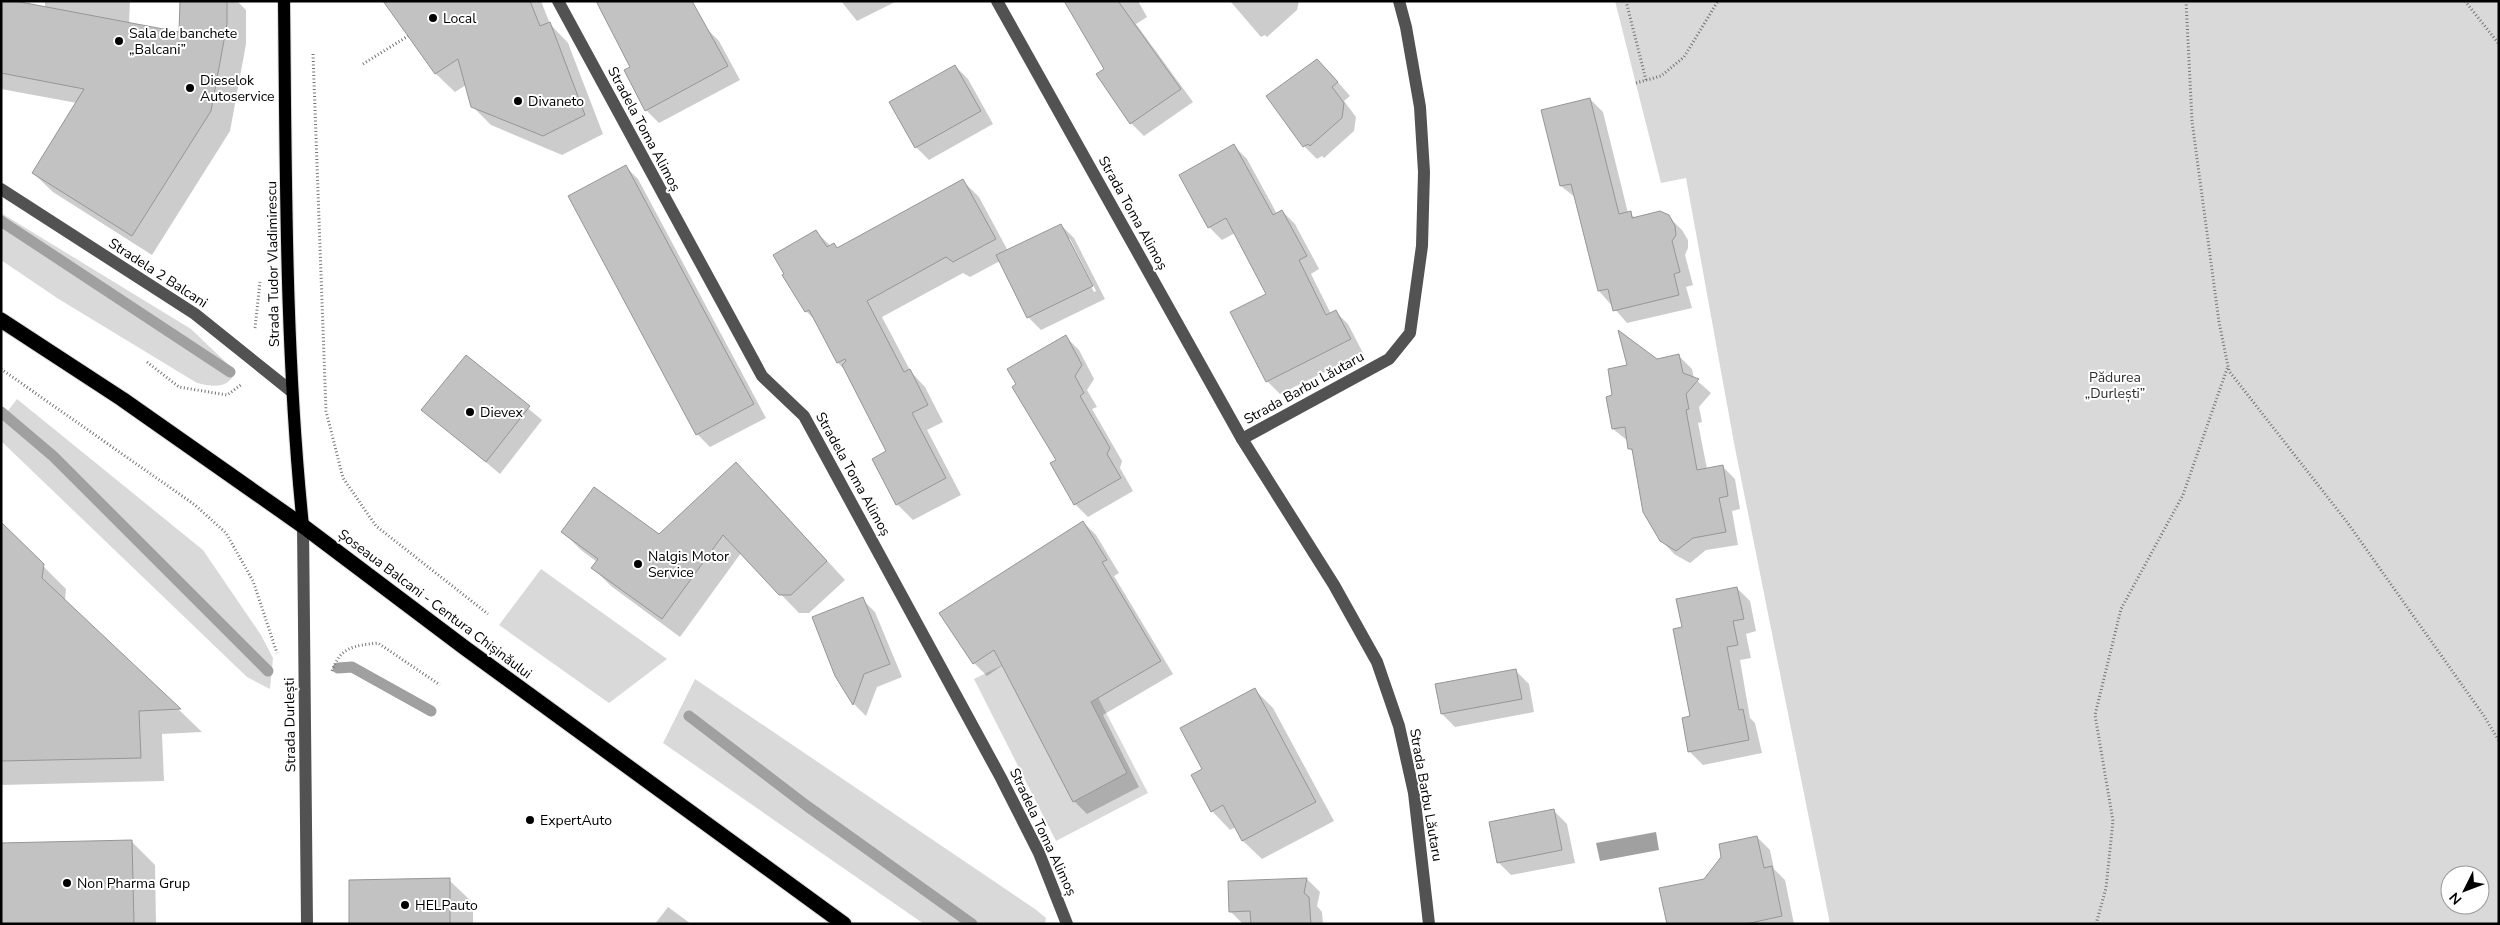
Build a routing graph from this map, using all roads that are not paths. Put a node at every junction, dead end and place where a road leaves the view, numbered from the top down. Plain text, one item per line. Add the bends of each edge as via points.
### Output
1 (284, 1) edge
2 (558, 1) edge
3 (997, 1) edge
4 (1399, 1) edge
5 (1, 189) edge
6 (1, 320) edge
7 (291, 391) junction
8 (1242, 440) junction
9 (302, 526) junction
10 (307, 924) edge
11 (844, 924) edge
12 (1067, 924) edge
13 (1430, 924) edge

1 - 7 main road, Strada Tudor Vladimirescu
2 - 12 street, Stradela Toma Alimoș via 762,376 804,416 1001,778 1039,853
3 - 8 street, Strada Toma Alimoș
4 - 8 street, Strada Barbu Lăutaru via 1420,107 1424,172 1422,246 1410,333 1388,359
5 - 7 street, Stradela 2 Balcani via 195,314
6 - 9 highway, Șoseaua Balcani - Centura Chișinăului via 122,399
7 - 9 main road, Strada Tudor Vladimirescu
8 - 13 street, Strada Barbu Lăutaru via 1334,585 1377,662 1399,726 1414,792
9 - 10 street, Strada Durlești
9 - 11 highway, Șoseaua Balcani - Centura Chișinăului

